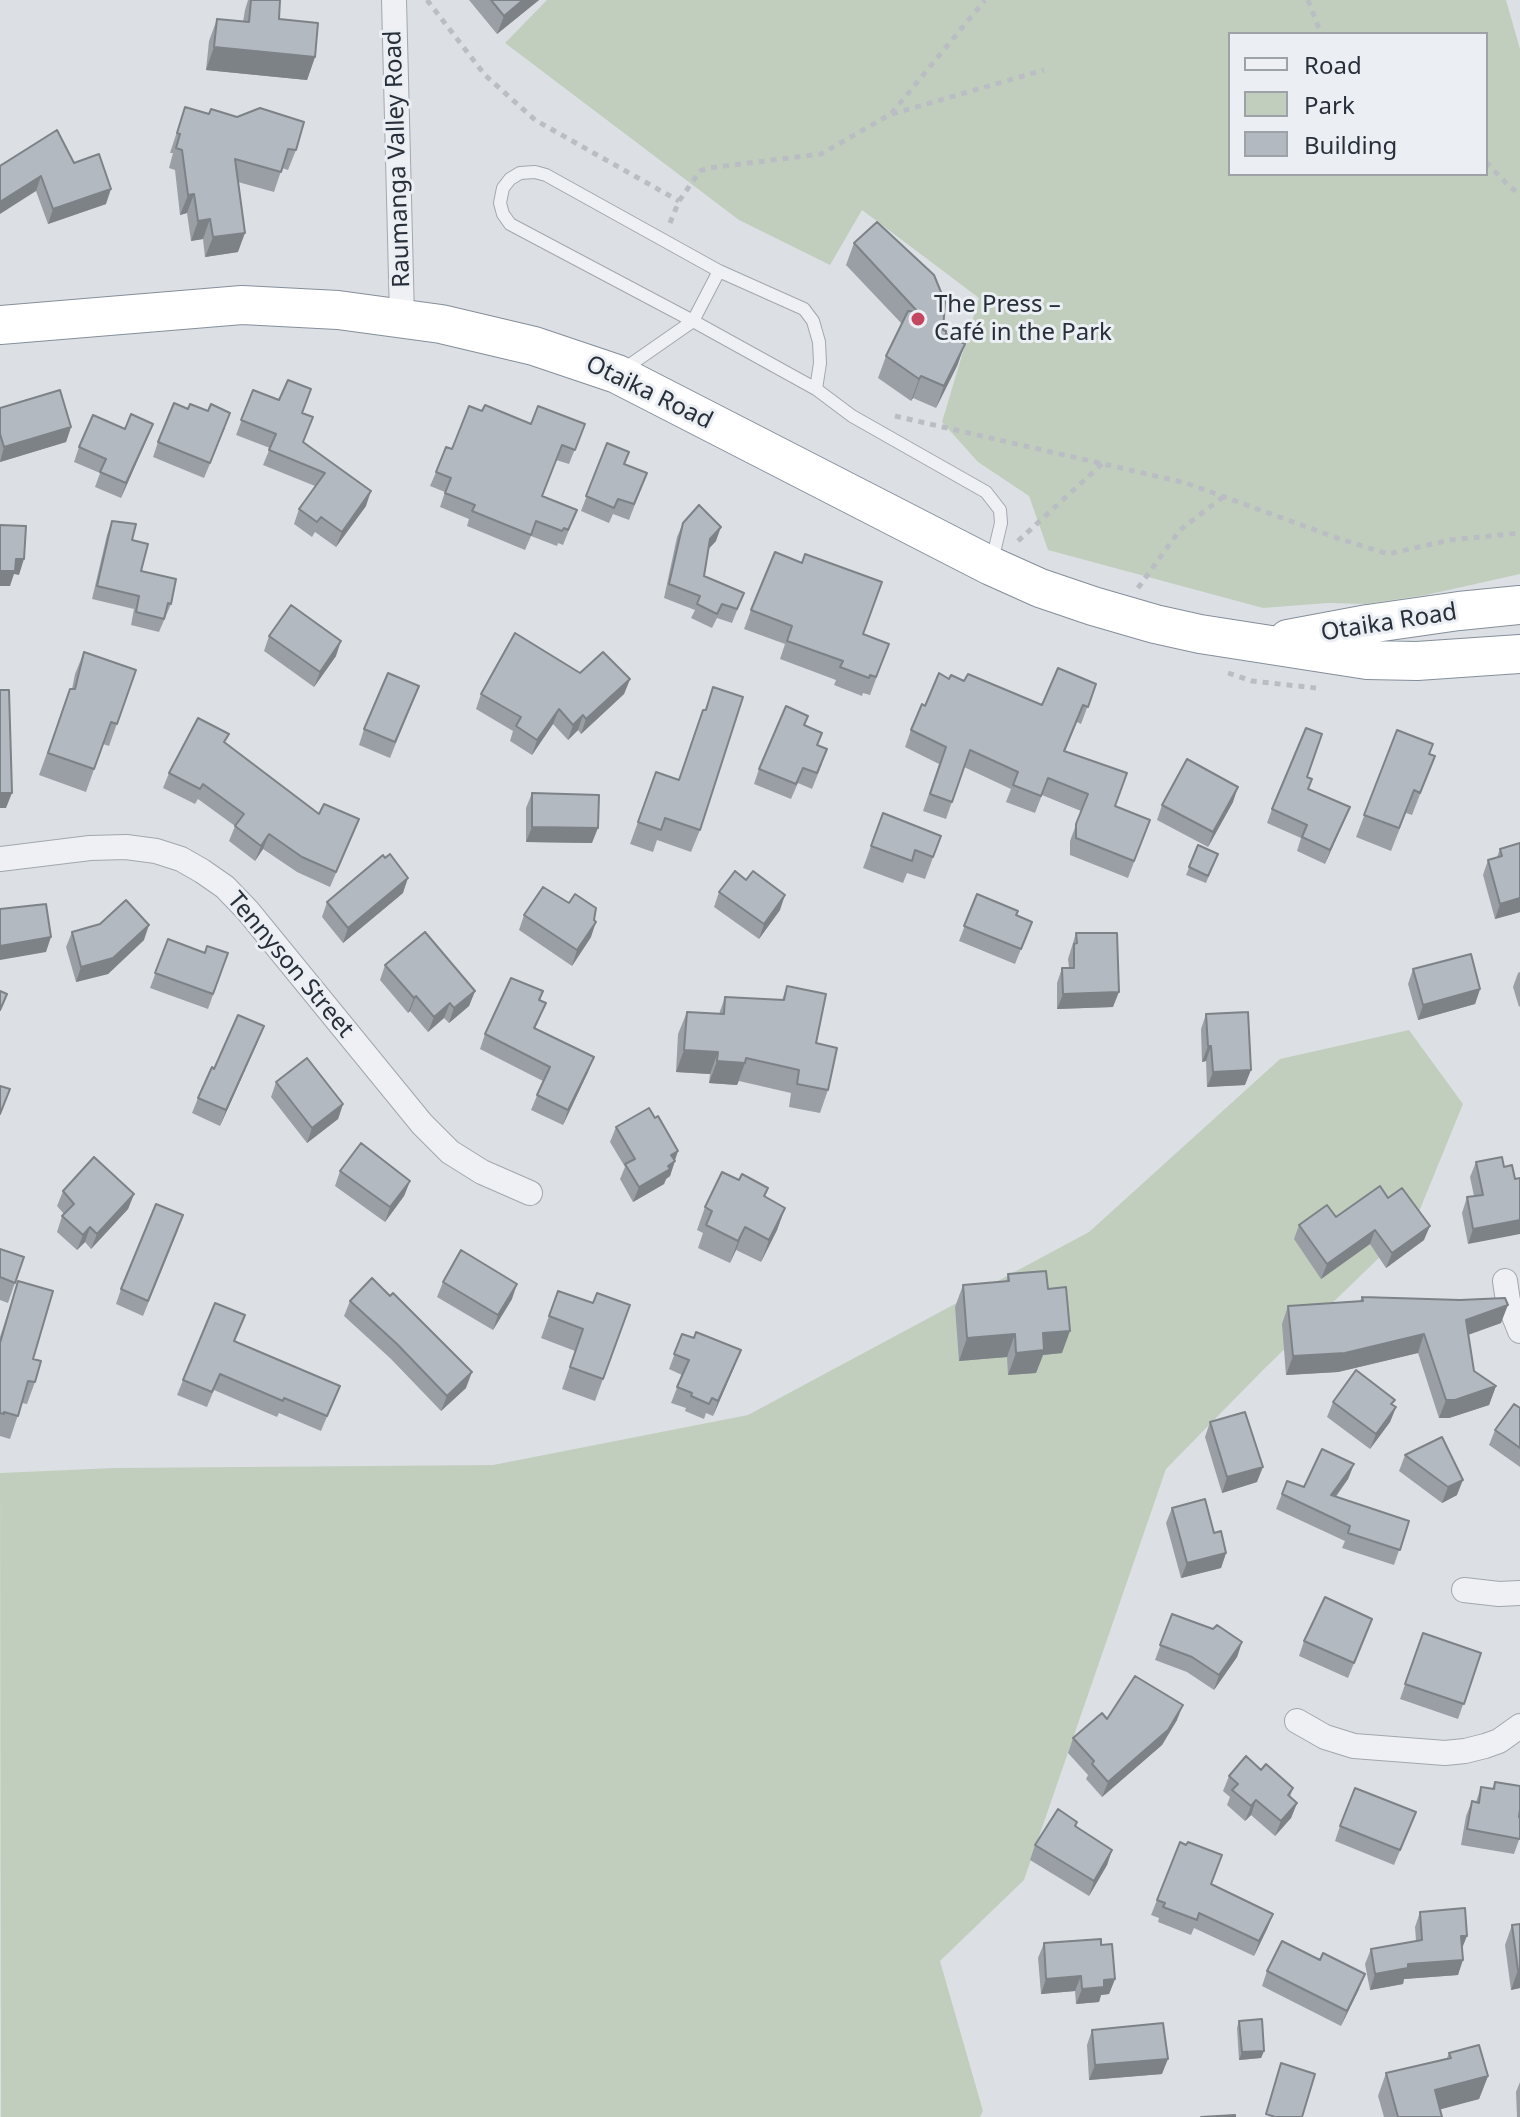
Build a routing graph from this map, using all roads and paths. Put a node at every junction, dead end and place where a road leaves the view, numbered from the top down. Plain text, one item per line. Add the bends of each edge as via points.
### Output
1 (394, 0) edge
2 (427, 0) edge
3 (985, 0) edge
4 (1308, 0) edge
5 (1320, 32) edge
6 (1044, 70) dead end
7 (891, 114) junction
8 (1488, 164) edge
9 (1520, 194) edge
10 (679, 201) junction
11 (664, 239) junction
12 (719, 271) junction
13 (402, 317) junction
14 (693, 321) junction
15 (0, 325) edge
16 (617, 374) junction
17 (816, 389) junction
18 (838, 406) junction
19 (1103, 463) junction
20 (1224, 497) junction
21 (1520, 533) edge
22 (991, 566) junction
23 (1520, 605) edge
24 (1119, 614) junction
25 (1258, 645) junction
26 (1520, 654) edge
27 (0, 859) edge
28 (530, 1193) dead end
29 (1505, 1281) dead end
30 (1520, 1331) edge
31 (1464, 1590) dead end
32 (1520, 1593) edge
33 (1297, 1721) dead end
34 (1520, 1726) edge

1 - 13 street, Raumanga Valley Road
2 - 10 path via 485,75 535,120
3 - 7 path
4 - 5 path
6 - 7 path
7 - 10 path via 821,154 700,171
8 - 9 path
10 - 11 path
11 - 12 lane
11 - 14 lane via 546,175 520,173 503,188 500,203 510,224
12 - 14 lane
12 - 17 lane via 804,309 819,342
13 - 15 highway, Otaika Road via 242,305
13 - 16 highway, Otaika Road via 534,346
14 - 16 lane
14 - 17 lane
16 - 22 highway, Otaika Road
17 - 18 lane
18 - 19 path
18 - 22 lane via 986,492 1000,510 1001,523
19 - 20 path
19 - 22 path
20 - 21 path via 1388,554 1450,540
20 - 24 path via 1180,530
22 - 24 highway, Otaika Road
23 - 25 highway, Otaika Road via 1368,624
24 - 25 highway, Otaika Road
25 - 26 highway, Otaika Road via 1367,660
27 - 28 street, Tennyson Street via 126,847 156,851 202,871 248,911 450,1152
29 - 30 street
31 - 32 street
33 - 34 street via 1354,1746 1434,1753 1485,1746

